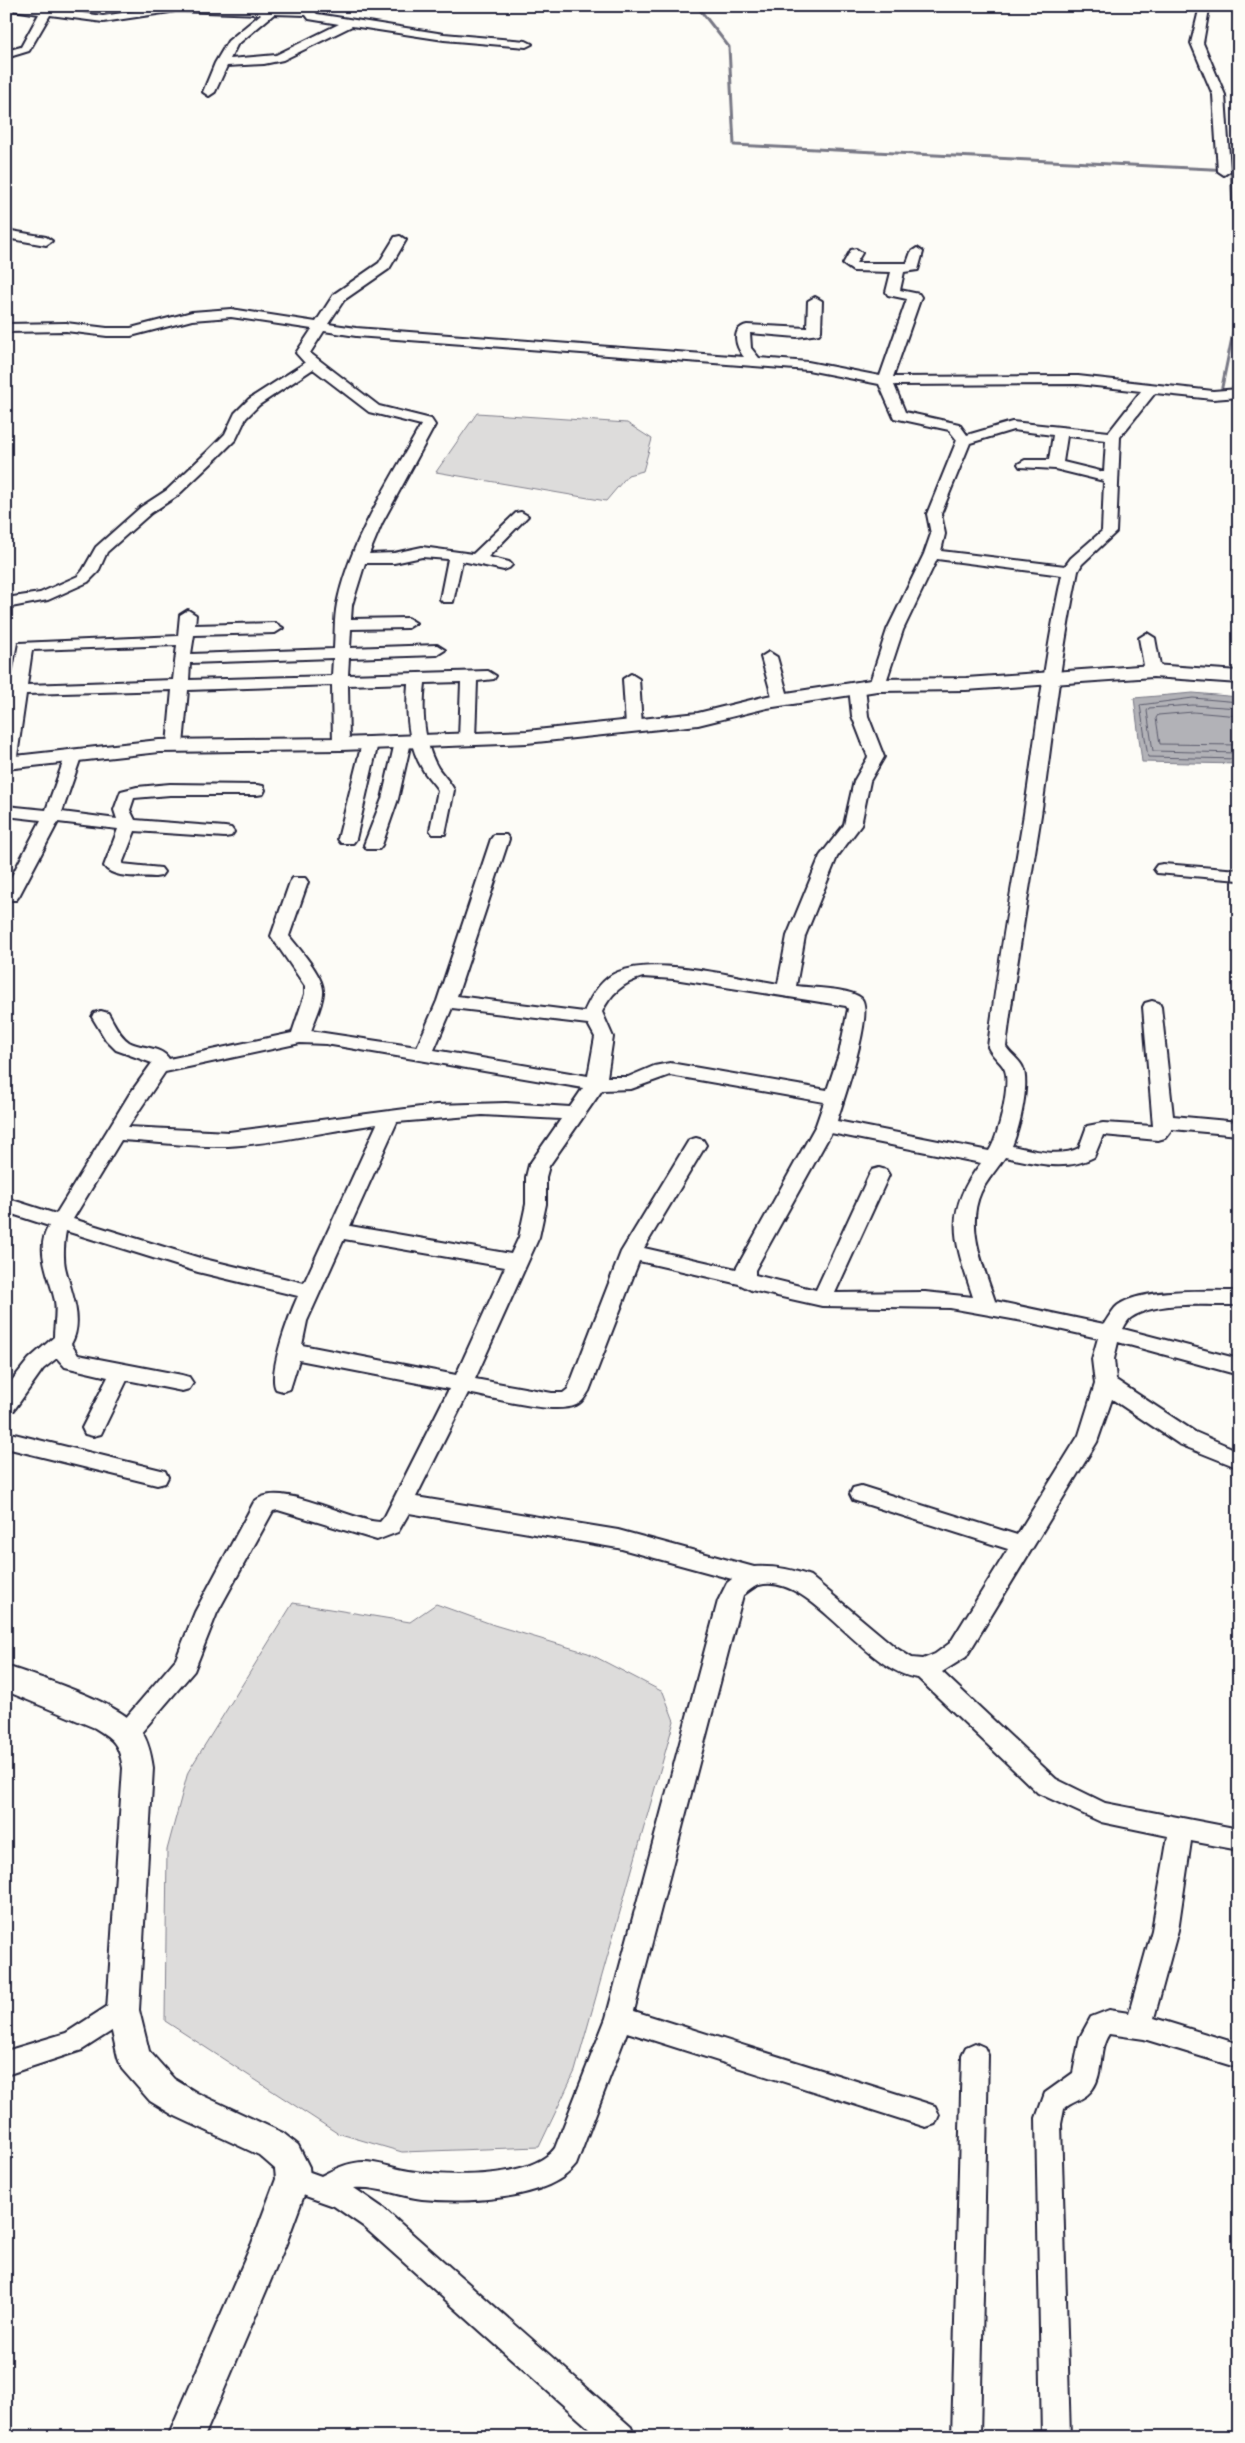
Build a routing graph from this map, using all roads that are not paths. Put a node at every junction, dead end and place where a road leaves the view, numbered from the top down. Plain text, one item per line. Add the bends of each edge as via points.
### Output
1 (7, 6) edge
2 (1207, 6) edge
3 (312, 9) edge
4 (273, 10) junction
5 (46, 12) junction
6 (352, 22) junction
7 (526, 44) dead end
8 (6, 55) edge
9 (221, 63) junction
10 (209, 92) dead end
11 (1224, 171) dead end
12 (6, 234) edge
13 (400, 240) dead end
14 (46, 241) dead end
15 (917, 252) dead end
16 (856, 253) dead end
17 (897, 273) junction
18 (815, 301) dead end
19 (318, 328) junction
20 (7, 329) edge
21 (755, 362) junction
22 (314, 363) junction
23 (885, 381) junction
24 (1152, 387) junction
25 (1229, 394) edge
26 (1061, 431) junction
27 (1113, 437) junction
28 (964, 440) junction
29 (1025, 464) dead end
30 (1055, 465) junction
31 (1111, 478) junction
32 (521, 516) dead end
33 (932, 554) junction
34 (456, 555) junction
35 (478, 558) junction
36 (359, 559) junction
37 (504, 565) dead end
38 (1070, 571) junction
39 (448, 599) dead end
40 (6, 603) edge
41 (408, 623) dead end
42 (342, 624) junction
43 (275, 628) dead end
44 (186, 629) junction
45 (1147, 638) dead end
46 (25, 646) junction
47 (6, 647) edge
48 (437, 650) dead end
49 (340, 654) junction
50 (770, 657) dead end
51 (183, 659) junction
52 (1153, 670) junction
53 (468, 676) junction
54 (488, 676) dead end
55 (417, 677) junction
56 (1239, 677) edge
57 (340, 679) junction
58 (631, 679) dead end
59 (1051, 679) junction
60 (180, 685) junction
61 (867, 686) junction
62 (12, 690) edge
63 (781, 700) junction
64 (634, 726) junction
65 (467, 739) junction
66 (412, 741) junction
67 (370, 743) junction
68 (341, 744) junction
69 (175, 745) junction
70 (73, 757) junction
71 (7, 763) edge
72 (257, 790) dead end
73 (6, 811) edge
74 (53, 816) junction
75 (128, 825) junction
76 (439, 830) dead end
77 (225, 832) dead end
78 (347, 838) dead end
79 (500, 839) dead end
80 (373, 845) dead end
81 (1163, 869) dead end
82 (155, 872) dead end
83 (1239, 874) edge
84 (299, 882) dead end
85 (10, 896) dead end
86 (786, 991) junction
87 (446, 1001) junction
88 (1152, 1007) dead end
89 (101, 1017) dead end
90 (594, 1019) junction
91 (300, 1037) junction
92 (423, 1055) junction
93 (160, 1067) junction
94 (596, 1084) junction
95 (833, 1097) junction
96 (576, 1114) junction
97 (390, 1116) junction
98 (1164, 1122) junction
99 (826, 1125) junction
100 (1239, 1129) edge
101 (115, 1132) junction
102 (696, 1145) dead end
103 (997, 1154) junction
104 (879, 1175) dead end
105 (6, 1205) edge
106 (61, 1222) junction
107 (338, 1231) junction
108 (631, 1252) junction
109 (519, 1262) junction
110 (745, 1278) junction
111 (312, 1292) junction
112 (1239, 1298) edge
113 (822, 1299) junction
114 (987, 1308) junction
115 (1110, 1331) junction
116 (60, 1345) junction
117 (289, 1350) junction
118 (1239, 1367) edge
119 (121, 1372) junction
120 (182, 1383) dead end
121 (283, 1383) dead end
122 (462, 1384) junction
123 (1106, 1384) junction
124 (6, 1404) edge
125 (93, 1428) dead end
126 (6, 1440) edge
127 (1239, 1460) edge
128 (157, 1478) dead end
129 (861, 1494) dead end
130 (402, 1503) junction
131 (1021, 1545) junction
132 (754, 1576) junction
133 (924, 1669) junction
134 (6, 1678) edge
135 (126, 1734) junction
136 (1181, 1828) junction
137 (1239, 1840) edge
138 (123, 2010) junction
139 (619, 2018) junction
140 (1139, 2025) junction
141 (975, 2055) dead end
142 (1239, 2056) edge
143 (6, 2062) edge
144 (926, 2115) dead end
145 (293, 2179) junction
146 (324, 2188) junction
147 (186, 2437) edge
148 (621, 2437) edge
149 (966, 2437) edge
150 (1056, 2437) edge

1 - 5 street
2 - 11 street via 1197,42 1219,95
3 - 4 street
3 - 6 street via 313,17
4 - 5 street via 177,8 103,19
4 - 9 street via 232,43
5 - 8 street via 25,49
6 - 7 street via 437,36
6 - 9 street via 279,58 264,62
9 - 10 street
12 - 14 street
13 - 19 street via 384,266 340,296
15 - 17 street via 913,267
16 - 17 street via 848,264
17 - 23 street via 894,292 914,297
18 - 21 street via 814,331 801,334 747,329 743,332 744,348
19 - 20 street via 260,316 210,313 131,332 66,327
19 - 21 street
19 - 22 street via 303,353
21 - 23 street via 808,366
22 - 36 street via 374,409 419,419 428,425
22 - 40 street via 254,402 240,416 232,436 172,493 146,510 101,550 83,579 42,597
23 - 24 street via 1068,380
23 - 28 street via 899,415 954,427
24 - 25 street
24 - 27 street
26 - 27 street
26 - 28 street via 1012,426
26 - 30 street
27 - 31 street
28 - 33 street via 934,514 938,534
29 - 30 street
30 - 31 street
31 - 38 street via 1109,532 1076,561
32 - 35 street
33 - 38 street
33 - 61 street
34 - 35 street
34 - 36 street via 422,552 394,558
34 - 39 street
35 - 37 street
36 - 42 street via 344,605
38 - 59 street
41 - 42 street
42 - 49 street
43 - 44 street
44 - 46 street
44 - 51 street
45 - 52 street
46 - 47 street
46 - 62 street
48 - 49 street
49 - 51 street
49 - 57 street
50 - 63 street
51 - 60 street
52 - 56 street
52 - 59 street
53 - 54 street
53 - 55 street
53 - 65 street
55 - 57 street
55 - 66 street
57 - 60 street
57 - 68 street
58 - 64 street
59 - 61 street
59 - 103 street via 1007,961 998,1047 1001,1056 1015,1071 1015,1082 1005,1142
60 - 62 street
60 - 69 street
61 - 63 street
61 - 86 street via 857,710 876,757 862,781 852,825 829,856 796,936
62 - 71 street
63 - 64 street via 698,719
64 - 65 street via 527,737
65 - 66 street
66 - 67 street
66 - 76 street via 446,790
66 - 80 street
67 - 68 street
67 - 78 street
68 - 69 street
69 - 70 street
70 - 71 street
70 - 74 street via 65,789
72 - 75 street via 133,792 127,795 122,810
73 - 74 street
74 - 75 street
74 - 85 street
75 - 77 street
75 - 82 street via 113,866
79 - 87 street
81 - 83 street
84 - 91 street via 280,936 314,986
86 - 90 street via 643,971 616,980 600,996 593,1012
86 - 95 street via 845,998 854,1002 856,1008 848,1054
87 - 90 street
87 - 92 street
88 - 98 street
89 - 93 street via 118,1045 158,1057 162,1063
90 - 94 street via 604,1038
91 - 92 street via 326,1038
91 - 93 street
92 - 94 street
93 - 101 street
94 - 95 street via 631,1083 670,1069
94 - 96 street
95 - 99 street
96 - 97 street via 504,1108
96 - 109 street via 539,1165 536,1204 529,1237
97 - 101 street via 228,1139
97 - 107 street
98 - 100 street
98 - 103 street via 1158,1132 1094,1131 1087,1152 1074,1159
99 - 103 street
99 - 110 street via 744,1270
101 - 106 street
102 - 108 street
103 - 114 street via 975,1184 966,1207 968,1244
104 - 113 street
105 - 106 street
106 - 111 street via 198,1265
106 - 116 street via 54,1247 54,1265 66,1303 66,1327
107 - 109 street
107 - 111 street
108 - 110 street
108 - 122 street via 573,1398 564,1402 552,1401
109 - 122 street
110 - 113 street via 752,1283
111 - 117 street via 297,1321
112 - 115 street via 1167,1299 1142,1304 1123,1312
113 - 114 street via 916,1298
114 - 115 street
115 - 118 street
115 - 123 street via 1103,1359
116 - 119 street via 72,1362
116 - 124 street via 36,1364
117 - 121 street
117 - 122 street
119 - 120 street
119 - 125 street
122 - 130 street
123 - 127 street via 1187,1438
123 - 131 street via 1089,1436
126 - 128 street
129 - 131 street
130 - 132 street via 618,1539
130 - 135 street via 385,1532 278,1502 267,1503 206,1612 186,1664
131 - 133 street via 958,1650 944,1661
132 - 133 street via 775,1575 802,1582 888,1655 907,1667
132 - 139 street via 735,1589 729,1601
133 - 136 street via 1047,1786 1101,1812
134 - 135 street via 94,1714
135 - 138 street via 136,1752 138,1768
136 - 137 street
136 - 140 street via 1165,1930
138 - 143 street via 73,2042
138 - 145 street via 134,2058 162,2090 271,2144 286,2156 292,2167
139 - 144 street
139 - 146 street via 566,2156 544,2174 518,2182 420,2186 365,2173 342,2178
140 - 142 street
140 - 150 street via 1114,2020 1101,2024 1092,2038 1083,2080 1079,2086 1056,2099 1048,2124
141 - 149 street
145 - 146 street
145 - 147 street via 269,2244
146 - 148 street via 373,2217

